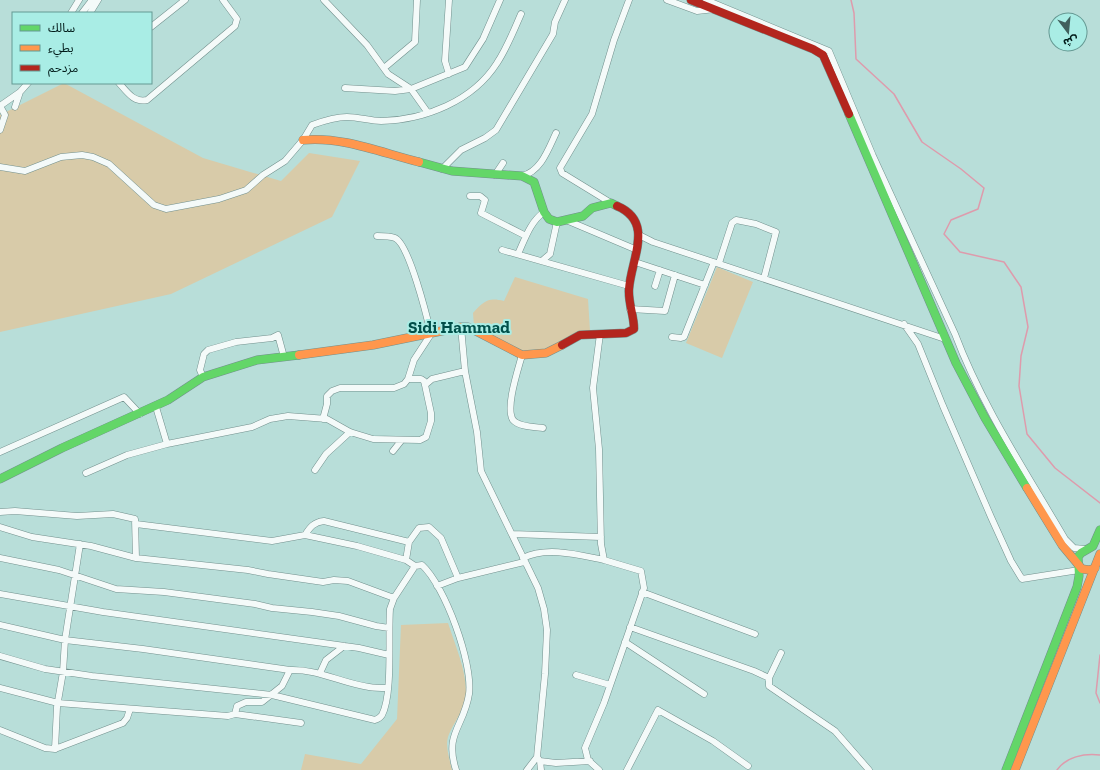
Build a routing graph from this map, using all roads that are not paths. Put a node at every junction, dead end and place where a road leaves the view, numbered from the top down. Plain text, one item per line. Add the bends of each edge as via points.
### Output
1 (79, 0) edge
2 (92, 0) edge
3 (98, 0) edge
4 (185, 0) edge
5 (223, 0) edge
6 (324, 0) edge
7 (417, 0) edge
8 (449, 0) edge
9 (500, 0) edge
10 (565, 0) edge
11 (629, 0) edge
12 (667, 0) edge
13 (691, 0) edge
14 (706, 0) edge
15 (717, 9) junction
16 (72, 12) edge
17 (83, 12) edge
18 (91, 12) edge
19 (521, 14) dead end
20 (152, 26) edge
21 (384, 68) junction
22 (448, 74) junction
23 (27, 84) edge
24 (120, 84) edge
25 (838, 87) junction
26 (345, 88) dead end
27 (411, 89) junction
28 (20, 92) junction
29 (847, 93) junction
30 (0, 106) edge
31 (15, 107) dead end
32 (428, 113) junction
33 (0, 130) edge
34 (556, 134) dead end
35 (303, 140) junction
36 (503, 163) dead end
37 (0, 167) edge
38 (442, 169) junction
39 (495, 175) junction
40 (533, 178) junction
41 (470, 196) dead end
42 (611, 203) junction
43 (544, 212) junction
44 (561, 221) junction
45 (639, 235) junction
46 (377, 236) dead end
47 (526, 236) junction
48 (502, 250) dead end
49 (637, 250) junction
50 (518, 254) junction
51 (543, 260) junction
52 (635, 262) junction
53 (716, 262) junction
54 (660, 270) junction
55 (675, 275) junction
56 (764, 278) junction
57 (705, 285) junction
58 (629, 286) junction
59 (655, 286) dead end
60 (630, 309) junction
61 (904, 324) junction
62 (461, 327) junction
63 (431, 334) junction
64 (600, 334) junction
65 (954, 334) junction
66 (943, 335) junction
67 (672, 337) dead end
68 (522, 355) junction
69 (284, 357) junction
70 (465, 370) junction
71 (203, 377) junction
72 (408, 379) junction
73 (424, 385) junction
74 (156, 406) junction
75 (140, 414) junction
76 (323, 418) junction
77 (543, 428) dead end
78 (350, 432) junction
79 (401, 441) junction
80 (167, 444) junction
81 (393, 451) dead end
82 (0, 452) edge
83 (315, 470) dead end
84 (86, 473) dead end
85 (0, 479) edge
86 (0, 512) edge
87 (136, 524) junction
88 (0, 527) edge
89 (1100, 530) edge
90 (512, 534) junction
91 (305, 535) junction
92 (601, 537) junction
93 (409, 542) junction
94 (80, 544) junction
95 (1086, 549) junction
96 (1099, 556) edge
97 (0, 558) edge
98 (136, 558) junction
99 (406, 560) junction
100 (524, 560) junction
101 (604, 560) junction
102 (415, 566) junction
103 (1079, 568) junction
104 (1095, 568) junction
105 (75, 575) junction
106 (458, 578) junction
107 (437, 586) junction
108 (642, 592) junction
109 (0, 594) edge
110 (394, 598) junction
111 (70, 606) junction
112 (0, 625) edge
113 (630, 627) junction
114 (388, 628) junction
115 (755, 634) dead end
116 (65, 640) junction
117 (625, 642) junction
118 (344, 646) junction
119 (780, 654) dead end
120 (389, 655) junction
121 (0, 656) edge
122 (290, 670) junction
123 (63, 672) junction
124 (320, 672) junction
125 (576, 675) dead end
126 (769, 678) junction
127 (610, 685) junction
128 (0, 688) edge
129 (388, 688) junction
130 (704, 694) dead end
131 (272, 695) junction
132 (58, 703) junction
133 (130, 709) junction
134 (235, 714) junction
135 (301, 723) dead end
136 (0, 730) edge
137 (55, 749) junction
138 (538, 759) junction
139 (590, 761) junction
140 (748, 766) dead end
141 (456, 770) edge
142 (527, 770) edge
143 (541, 770) edge
144 (599, 770) edge
145 (627, 770) edge
146 (869, 770) edge
147 (1006, 770) edge
148 (1015, 770) edge

1 - 16 street
2 - 17 street
3 - 18 street
4 - 20 street
5 - 24 street via 237,19 235,26 147,100 135,100
6 - 21 street via 367,45
7 - 21 street via 415,42
8 - 22 street via 445,61
9 - 22 street via 483,39 465,67
10 - 38 street via 555,22 553,34 496,130 461,150
11 - 42 street via 592,114 560,168 562,173
12 - 15 street via 698,11
13 - 15 main road
14 - 29 street via 829,52
15 - 25 main road via 814,49 823,56
19 - 32 street via 497,64 474,90
21 - 27 street via 388,74
22 - 27 street
23 - 28 street
25 - 29 street
25 - 66 main road
26 - 27 street via 395,91
27 - 32 street
28 - 30 street
28 - 31 street
29 - 65 street
30 - 33 street via 5,115
32 - 35 street via 380,121 347,118 327,120 312,125
34 - 40 street
35 - 37 street via 285,161 263,174 246,190 166,209 154,205 109,164 93,157 61,157 25,171
35 - 38 main road via 345,143
36 - 39 street
38 - 39 main road
39 - 40 main road
40 - 43 main road
41 - 47 street via 480,196 485,200 481,213
42 - 44 main road via 592,208 583,216
42 - 45 main road via 628,212 636,223
43 - 44 main road via 549,219
43 - 47 street via 536,217
44 - 49 street
44 - 51 street via 550,254
45 - 49 main road
45 - 53 street
46 - 63 street via 396,238 402,244 409,258
47 - 50 street
48 - 50 street
49 - 52 main road
50 - 51 street
51 - 58 street
52 - 54 street
52 - 58 main road
53 - 56 street
53 - 56 street via 732,223 736,220 756,224 776,232
53 - 57 street
54 - 55 street
54 - 59 street
55 - 57 street
55 - 60 street via 665,311
56 - 61 street
57 - 67 street via 684,337
58 - 60 main road
60 - 64 main road via 634,325 630,332
61 - 66 street
61 - 103 street via 918,344 1010,561 1022,579
62 - 63 main road
62 - 68 main road via 468,327
62 - 70 street
63 - 69 main road
63 - 72 street via 414,360
64 - 68 main road via 580,335 546,352
64 - 92 street via 593,388 599,449
65 - 66 street
65 - 95 street via 993,414 1065,539 1074,548
66 - 103 main road via 985,418 1062,545
68 - 77 street via 510,411 514,420 521,425
69 - 71 main road via 257,360
69 - 71 street via 278,335 236,342 212,348 204,354 200,370
70 - 73 street via 432,379
70 - 90 street via 477,432 481,471
71 - 74 main road
72 - 73 street via 421,379
72 - 76 street via 404,384 394,388 336,389 327,396
73 - 79 street via 431,413 426,437 420,440
74 - 75 main road
74 - 80 street
75 - 82 street via 124,397
75 - 85 main road via 62,448
76 - 78 street via 339,424
76 - 80 street via 288,416 222,434
78 - 79 street via 372,439
78 - 83 street via 326,454
79 - 81 street
80 - 84 street via 127,455
86 - 87 street via 77,516 114,514 135,519
87 - 91 street via 272,541
87 - 98 street
88 - 94 street via 32,538
89 - 95 main road via 1093,546
90 - 92 street
90 - 100 street
91 - 93 street via 311,526 318,521 324,521
91 - 99 street
92 - 101 street
93 - 99 street
93 - 106 street via 419,528 429,527 441,538
94 - 98 street
94 - 105 street
95 - 96 street
95 - 103 main road via 1078,557
96 - 104 main road
97 - 105 street
98 - 110 street via 248,570 323,582 348,581
99 - 102 street
100 - 101 street via 532,553 542,552 568,553
100 - 106 street
100 - 138 street via 538,588 546,630
101 - 108 street via 641,571 644,588
102 - 107 street via 422,565 426,568
102 - 110 street
103 - 104 main road
103 - 147 main road via 1077,587
104 - 148 main road
105 - 111 street
105 - 114 street via 116,589 164,592 312,612
106 - 107 street
107 - 141 street via 453,618 469,675 465,712 451,746
108 - 113 street
108 - 115 street
109 - 111 street
110 - 114 street
111 - 116 street
111 - 118 street
112 - 116 street
113 - 117 street
113 - 126 street
114 - 120 street
116 - 122 street
116 - 123 street
117 - 127 street
117 - 130 street
118 - 120 street
118 - 124 street via 326,660
119 - 126 street
120 - 129 street
121 - 123 street
122 - 124 street
122 - 131 street via 282,686
123 - 131 street
123 - 132 street
124 - 129 street via 338,680 369,688
125 - 127 street
126 - 146 street via 769,686 835,731
127 - 139 street via 585,748
128 - 132 street
129 - 131 street via 383,713 375,720
131 - 134 street via 258,703 240,703
132 - 133 street
132 - 137 street
133 - 134 street via 228,716
133 - 137 street via 123,723
134 - 135 street
136 - 137 street via 45,748
138 - 139 street via 556,763
138 - 142 street
138 - 143 street
139 - 144 street
140 - 145 street via 713,741 658,710

